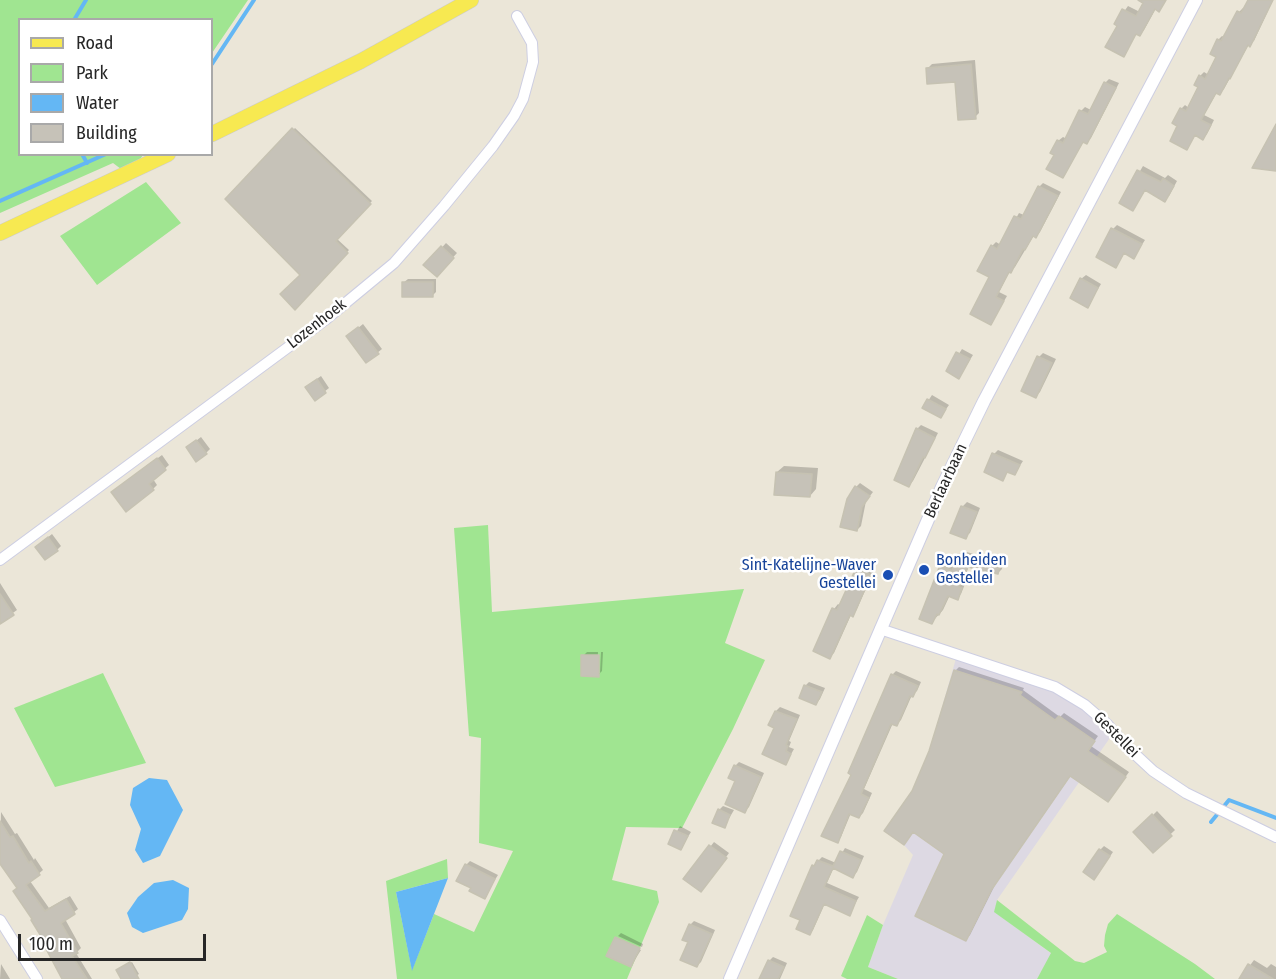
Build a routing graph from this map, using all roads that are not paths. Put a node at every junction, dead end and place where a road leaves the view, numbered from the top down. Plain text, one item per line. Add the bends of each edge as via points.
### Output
1 (471, 0) edge
2 (1196, 0) edge
3 (517, 16) dead end
4 (213, 134) edge
5 (164, 156) edge
6 (0, 233) edge
7 (0, 560) edge
8 (880, 630) junction
9 (1276, 837) edge
10 (0, 920) edge
11 (37, 979) edge
12 (730, 979) edge

1 - 4 main road via 361,61
2 - 8 street, Berlaarbaan via 984,401
3 - 7 street, Lozenhoek via 531,43 533,62 523,99 493,146 394,263 325,320
5 - 6 main road
8 - 9 street, Gestellei via 1055,687 1085,705 1153,771 1186,793
8 - 12 street, Berlaarbaan
10 - 11 street

